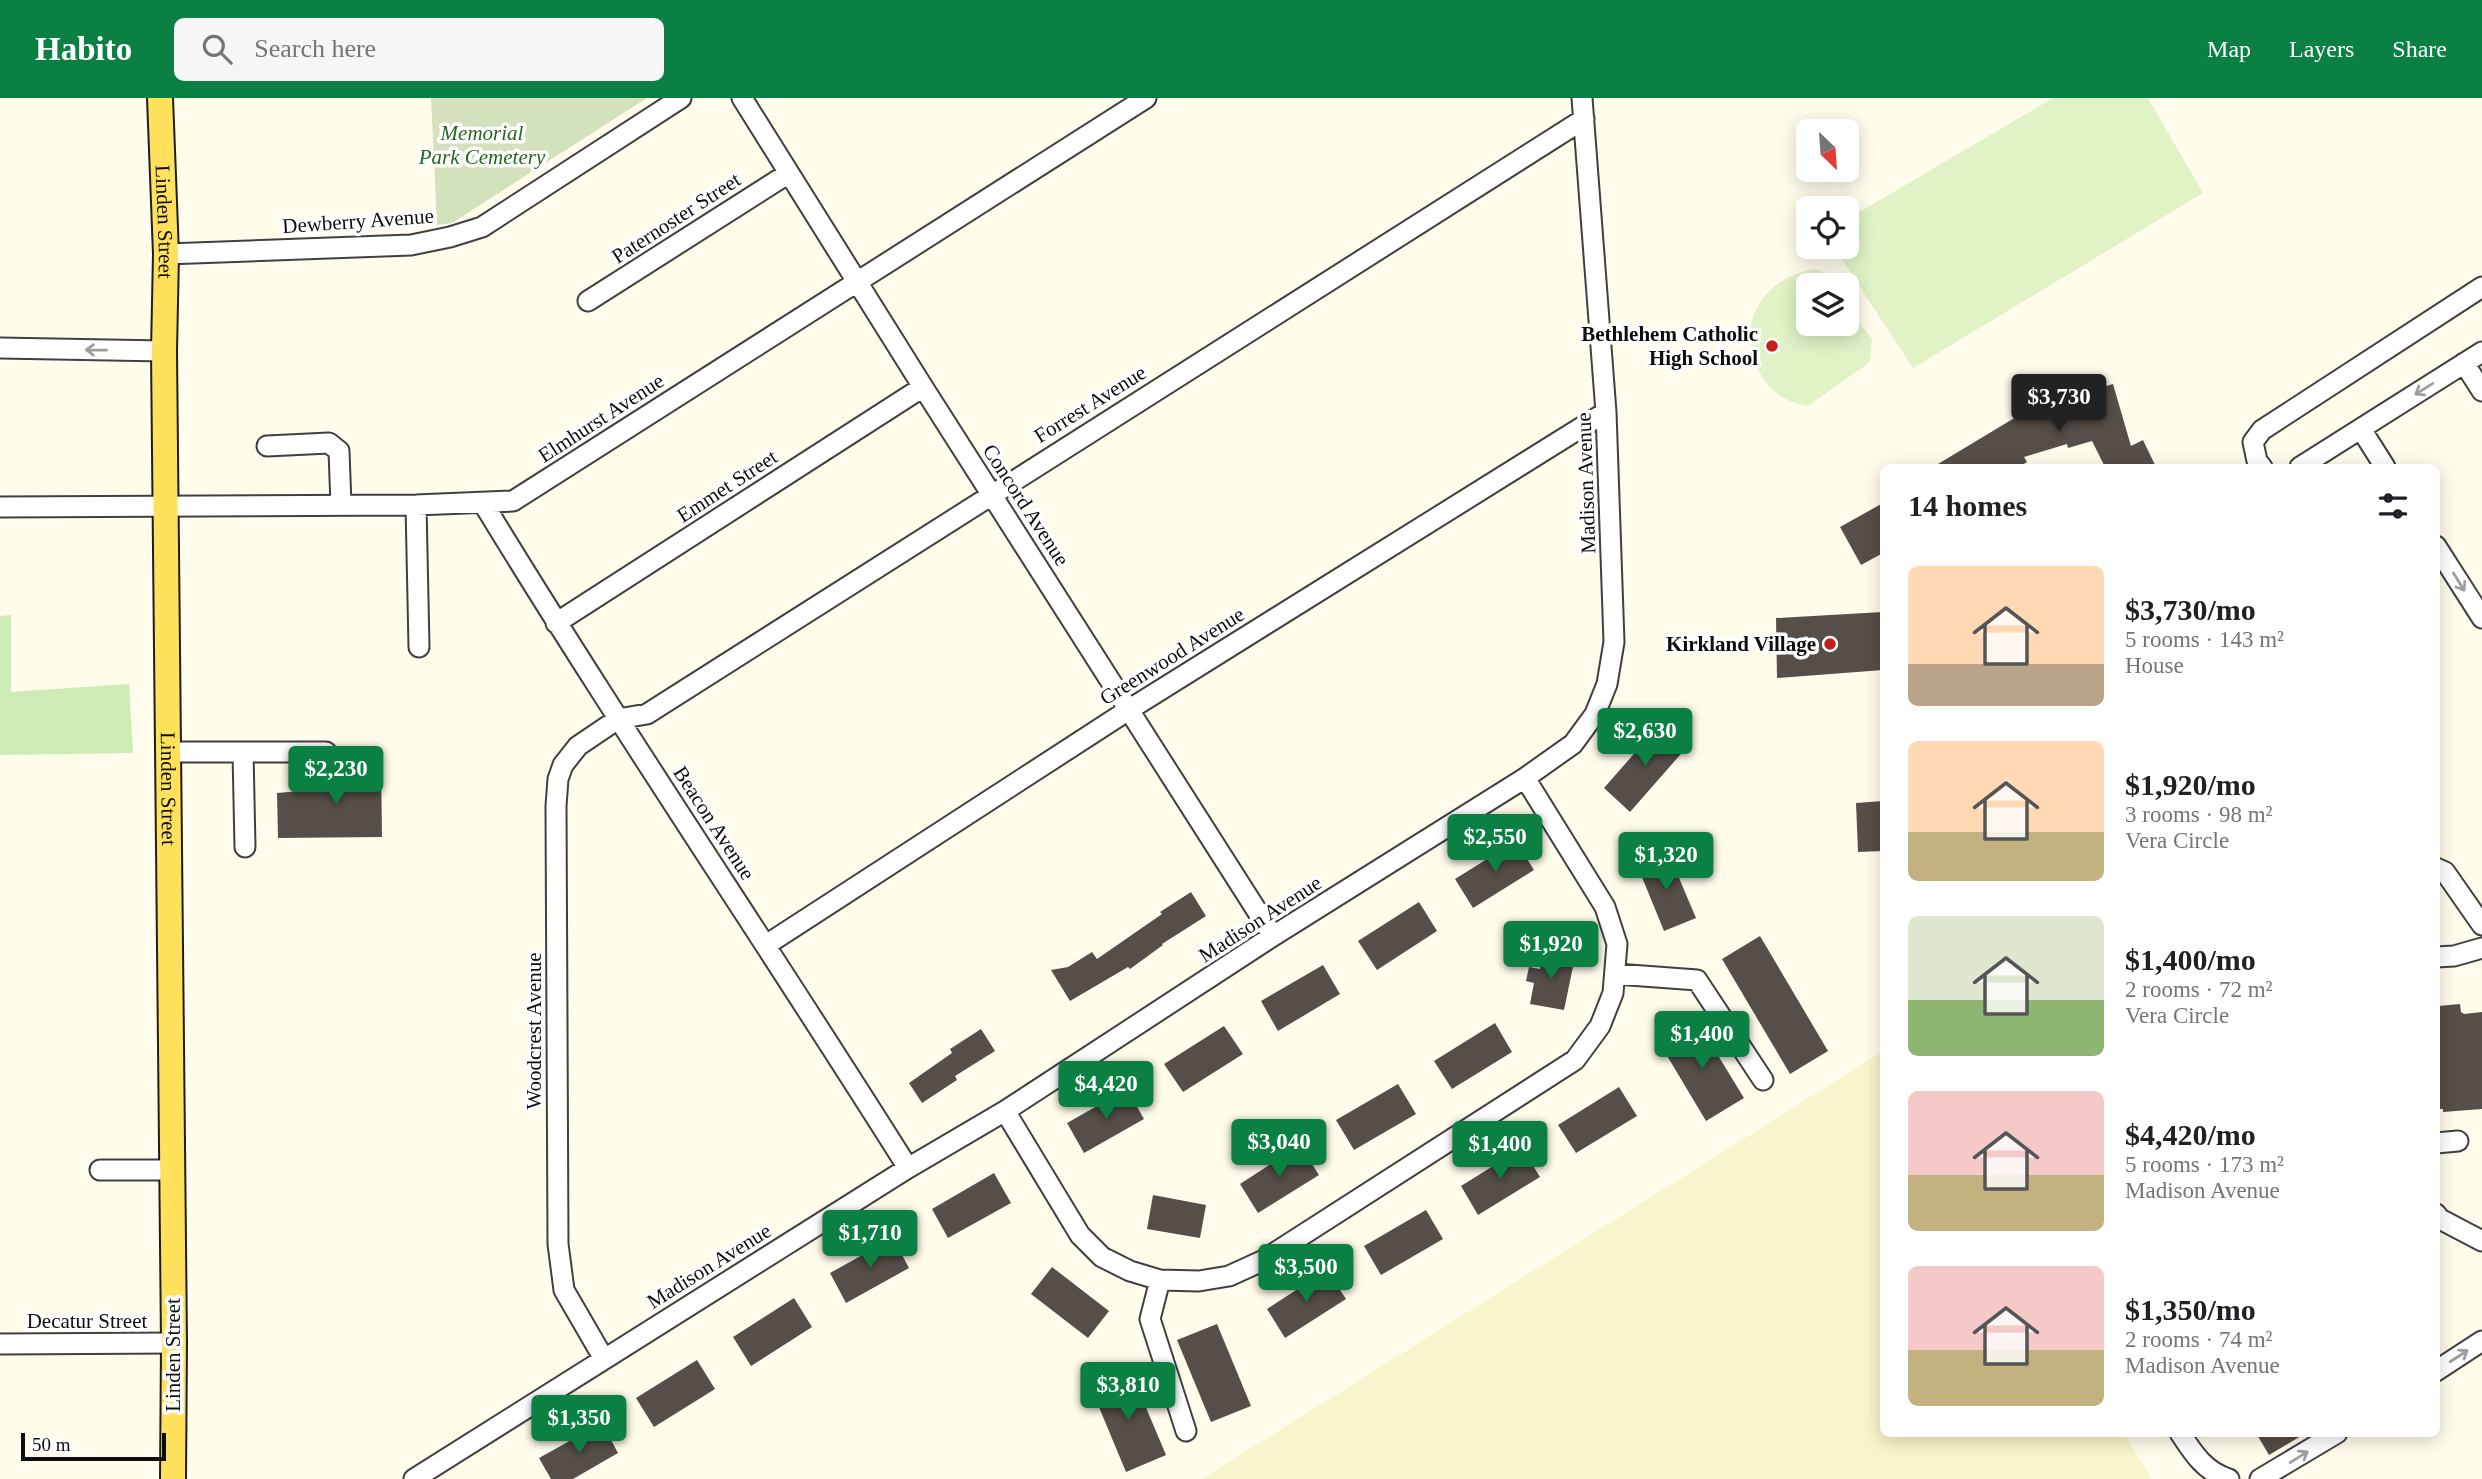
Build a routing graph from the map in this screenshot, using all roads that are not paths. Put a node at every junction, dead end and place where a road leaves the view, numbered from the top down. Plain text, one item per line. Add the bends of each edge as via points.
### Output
1 (160, 98) edge
2 (681, 98) edge
3 (742, 98) edge
4 (1146, 98) edge
5 (1582, 98) edge
6 (1584, 119) junction
7 (789, 173) junction
8 (166, 254) junction
9 (858, 281) junction
10 (2482, 287) edge
11 (588, 301) dead end
12 (0, 348) edge
13 (164, 351) junction
14 (2482, 352) edge
15 (2465, 363) junction
16 (923, 387) junction
17 (2482, 391) edge
18 (1606, 412) junction
19 (2361, 429) junction
20 (267, 446) dead end
21 (2260, 464) edge
22 (2305, 464) edge
23 (2383, 464) edge
24 (991, 493) junction
25 (483, 503) junction
26 (341, 505) junction
27 (416, 505) junction
28 (166, 506) junction
29 (0, 507) edge
30 (2440, 552) edge
31 (2482, 618) edge
32 (556, 623) junction
33 (419, 648) dead end
34 (1130, 709) junction
35 (618, 719) junction
36 (168, 752) junction
37 (243, 752) junction
38 (326, 752) dead end
39 (1525, 778) junction
40 (245, 847) dead end
41 (2440, 870) edge
42 (2482, 925) edge
43 (1273, 936) junction
44 (766, 945) junction
45 (2482, 948) edge
46 (2440, 957) edge
47 (1616, 974) junction
48 (1763, 1080) dead end
49 (1005, 1111) junction
50 (2458, 1141) dead end
51 (2440, 1143) edge
52 (908, 1168) junction
53 (100, 1170) dead end
54 (172, 1170) junction
55 (2440, 1220) edge
56 (2482, 1241) edge
57 (1160, 1280) junction
58 (2482, 1341) edge
59 (174, 1343) junction
60 (0, 1345) edge
61 (604, 1359) junction
62 (2440, 1368) edge
63 (1186, 1431) dead end
64 (2183, 1437) edge
65 (2330, 1437) edge
66 (417, 1478) edge
67 (173, 1479) edge
68 (2229, 1479) edge
69 (2260, 1479) edge

1 - 8 main road, Linden Street
2 - 8 street, Dewberry Avenue via 482,227 450,237 411,245
3 - 7 street, Concord Avenue
4 - 9 street, Elmhurst Avenue
5 - 6 street, Madison Avenue
6 - 18 street, Madison Avenue
6 - 24 street, Forrest Avenue
7 - 9 street, Concord Avenue
7 - 11 street, Paternoster Street
8 - 13 main road, Linden Street
9 - 16 street, Concord Avenue
9 - 25 street, Elmhurst Avenue via 513,501
10 - 21 street via 2262,430 2253,442
13 -> 12 street
13 - 28 main road, Linden Street
14 - 15 street
15 - 17 street
15 -> 19 street
16 - 24 street, Concord Avenue
16 - 32 street, Emmet Street
18 - 34 street, Greenwood Avenue
18 - 39 street, Madison Avenue via 1614,642 1607,684 1595,714 1573,744
19 - 22 street
19 - 23 street
20 - 26 street via 329,443 339,451
24 - 34 street, Concord Avenue
24 - 35 street, Forrest Avenue via 647,714
25 - 27 street, Elmhurst Avenue
25 - 32 street, Beacon Avenue
26 - 27 street, Elmhurst Avenue
26 - 28 street, Elmhurst Avenue
27 - 33 street
28 - 29 street, Elmhurst Avenue
28 - 36 main road, Linden Street
30 -> 31 street
32 - 35 street, Beacon Avenue
34 - 43 street, Concord Avenue
34 - 44 street, Greenwood Avenue
35 - 44 street, Beacon Avenue
35 - 61 street, Woodcrest Avenue via 578,746 563,765 555,806 558,1244 564,1290
36 - 37 street
36 - 54 main road, Linden Street
37 - 38 street
37 - 40 street
39 - 43 street, Madison Avenue
39 - 47 street via 1605,907 1618,944
41 - 42 street
43 - 49 street, Madison Avenue
44 - 52 street, Beacon Avenue
45 - 46 street
47 - 48 street via 1697,980
47 - 57 street via 1600,1026 1574,1060 1262,1261 1228,1276
49 - 52 street, Madison Avenue
49 - 57 street via 1080,1235 1102,1257
50 - 51 street
52 - 61 street, Madison Avenue
53 - 54 street
54 - 59 main road, Linden Street
55 - 56 street
57 - 63 street via 1150,1319
62 -> 58 street
59 - 60 street, Decatur Street
59 - 67 main road, Linden Street
61 - 66 street, Madison Avenue
64 - 68 street via 2198,1460
69 -> 65 street

